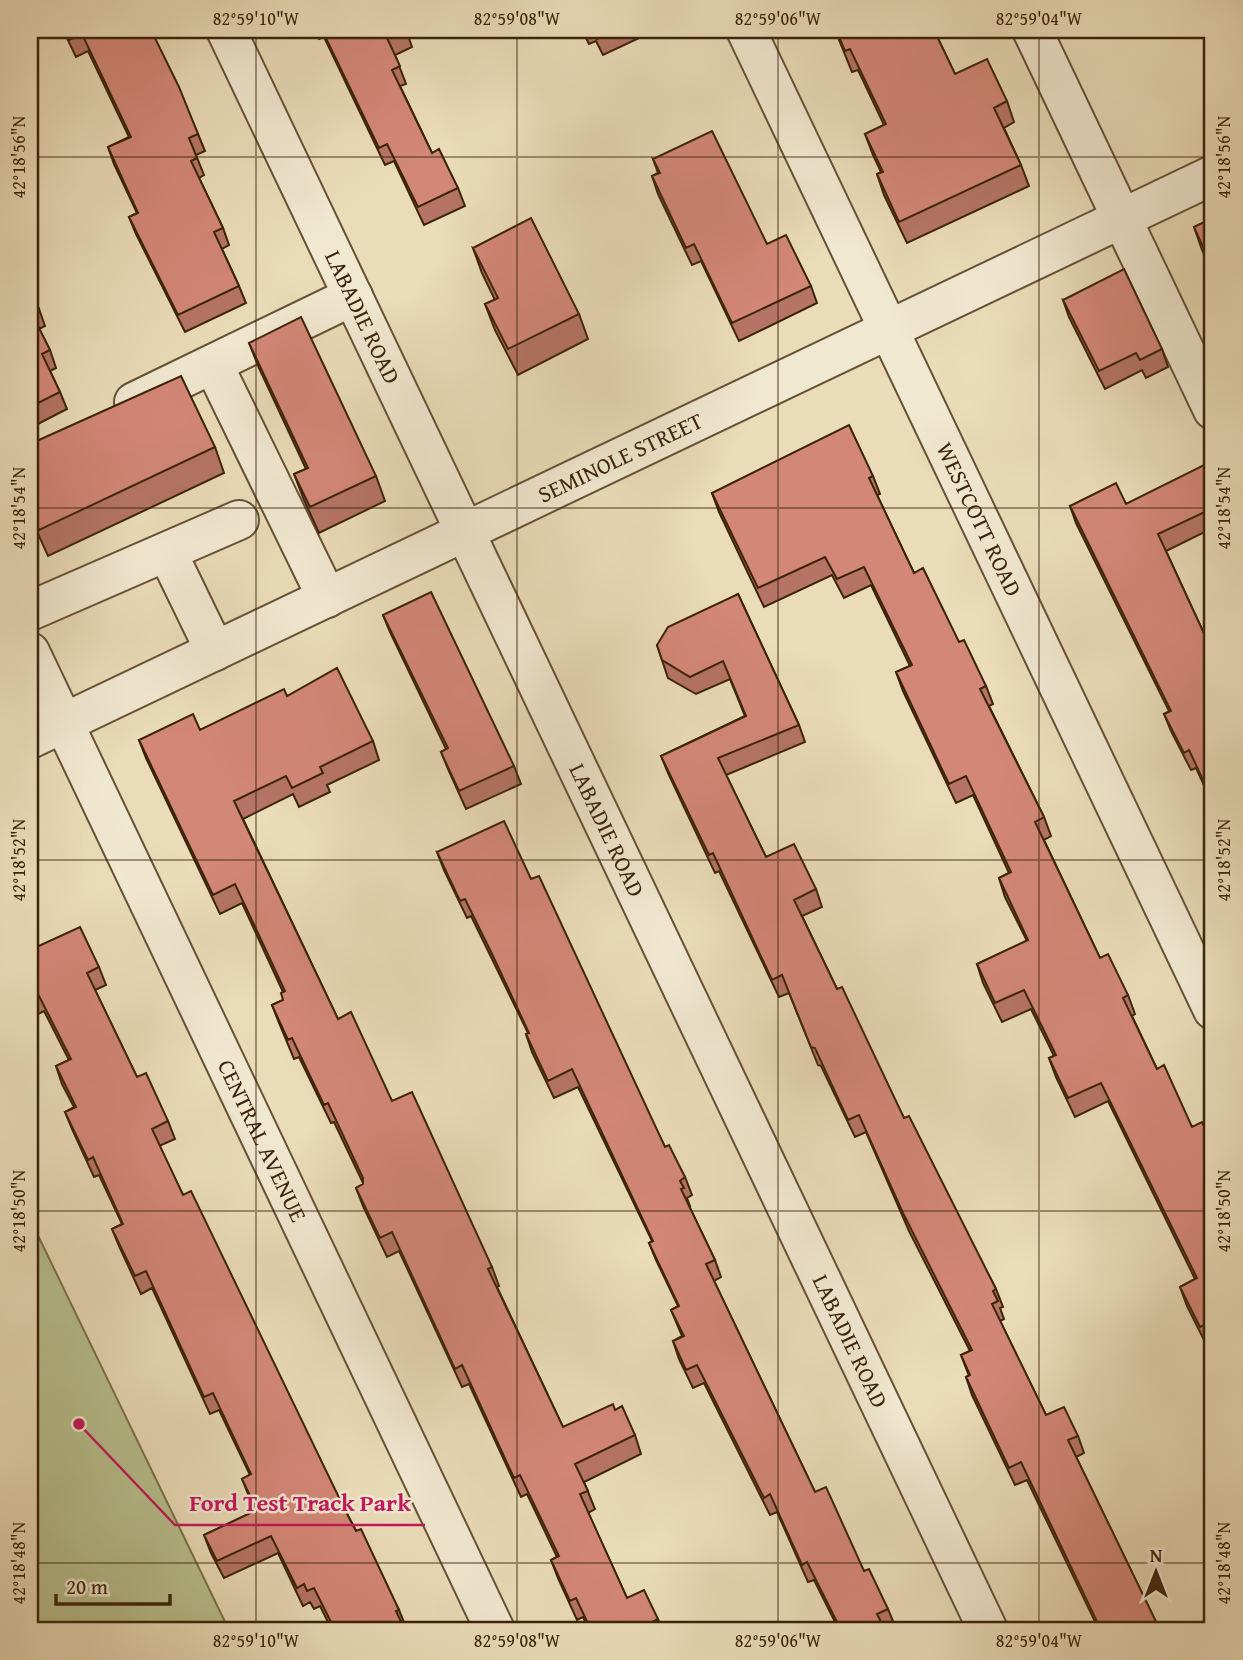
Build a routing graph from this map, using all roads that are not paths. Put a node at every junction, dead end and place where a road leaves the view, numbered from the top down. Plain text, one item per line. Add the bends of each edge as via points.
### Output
1 (226, 30) edge
2 (746, 30) edge
3 (1032, 30) edge
4 (1213, 175) edge
5 (1122, 219) junction
6 (353, 296) junction
7 (888, 329) junction
8 (214, 366) junction
9 (1213, 410) edge
10 (103, 416) edge
11 (239, 520) dead end
12 (465, 532) junction
13 (167, 552) junction
14 (327, 598) junction
15 (30, 611) edge
16 (215, 651) junction
17 (30, 652) edge
18 (64, 723) junction
19 (30, 739) edge
20 (1213, 1010) edge
21 (495, 1630) edge
22 (988, 1630) edge

1 - 6 street, LABADIE ROAD
2 - 7 street, WESTCOTT ROAD
3 - 5 street
4 - 5 street, SEMINOLE STREET
5 - 7 street, SEMINOLE STREET
5 - 9 street
6 - 8 street
6 - 12 street, LABADIE ROAD
7 - 12 street, SEMINOLE STREET
7 - 20 street, WESTCOTT ROAD
8 - 10 street
8 - 14 street
11 - 13 street
12 - 14 street, SEMINOLE STREET
12 - 22 street, LABADIE ROAD
13 - 15 street
13 - 16 street
14 - 16 street, SEMINOLE STREET
16 - 18 street, SEMINOLE STREET
17 - 18 street, CENTRAL AVENUE
18 - 19 street, SEMINOLE STREET
18 - 21 street, CENTRAL AVENUE

